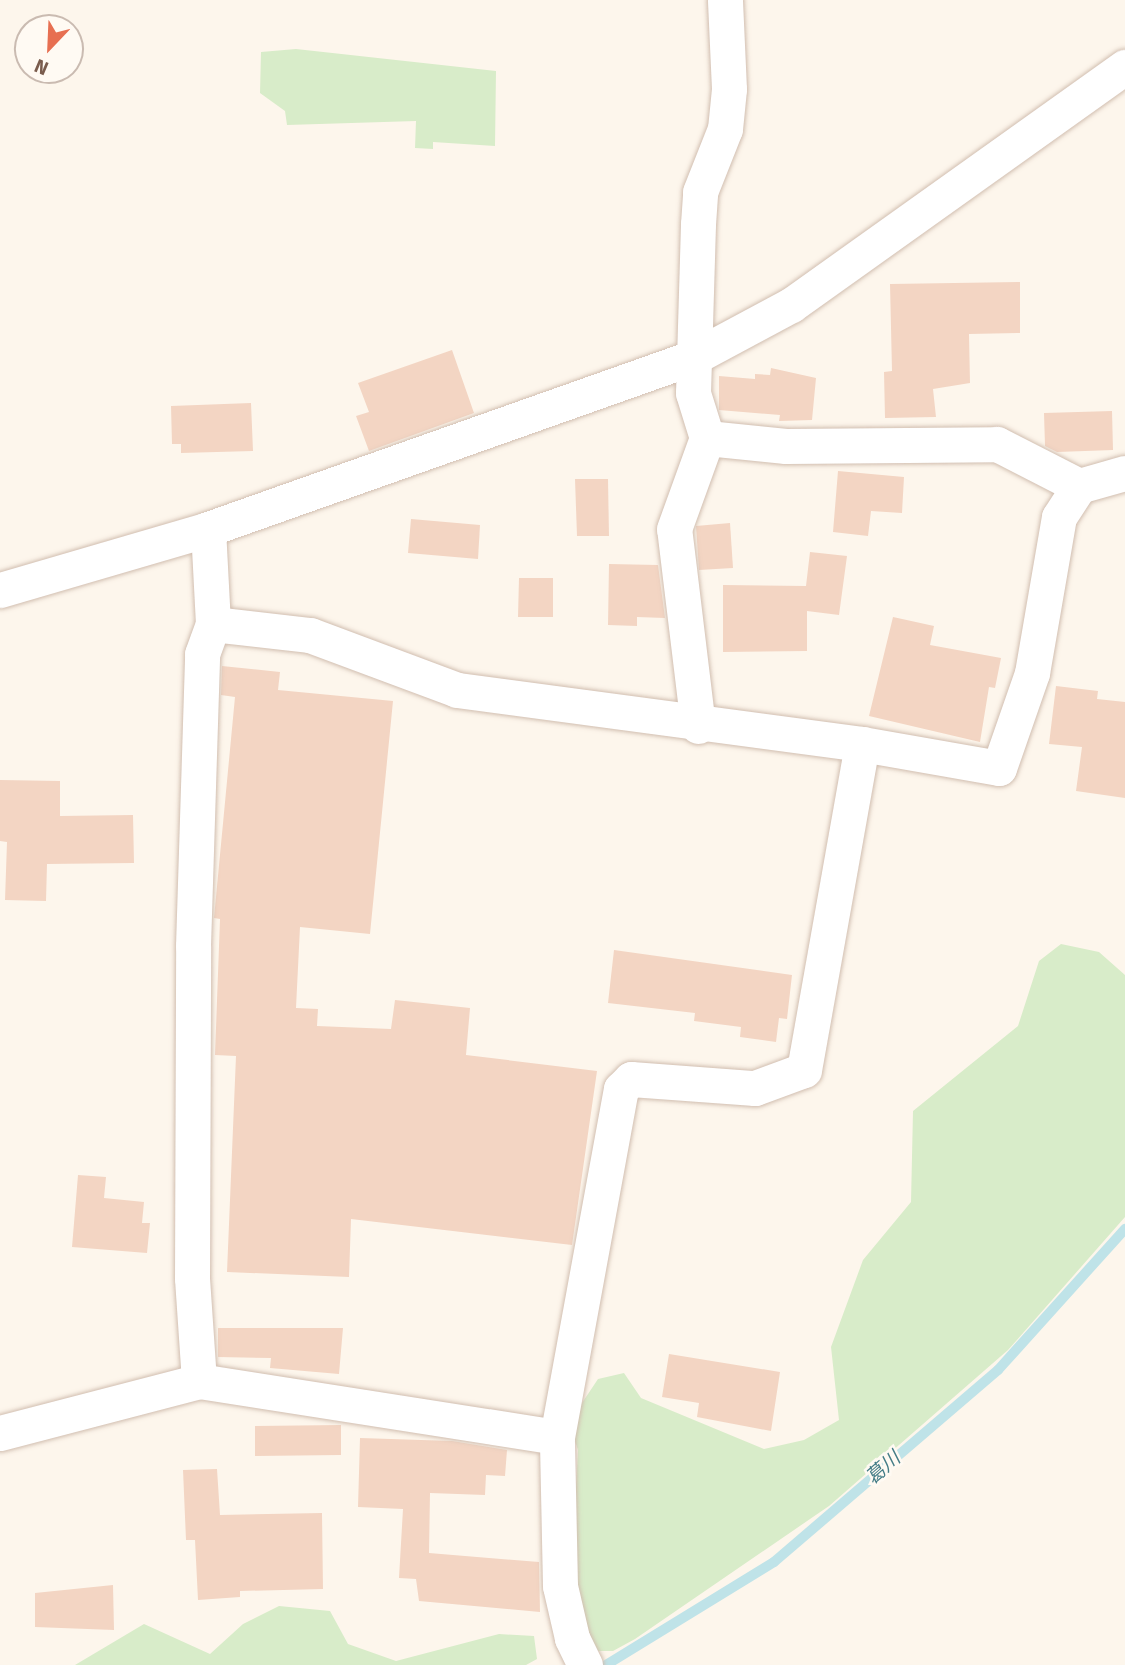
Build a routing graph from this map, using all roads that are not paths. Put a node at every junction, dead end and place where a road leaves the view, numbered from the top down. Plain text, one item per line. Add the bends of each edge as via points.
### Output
1 (725, 0) edge
2 (1125, 67) edge
3 (694, 357) junction
4 (707, 438) junction
5 (1125, 473) edge
6 (1079, 486) junction
7 (208, 529) junction
8 (0, 590) edge
9 (213, 624) junction
10 (698, 726) junction
11 (862, 744) junction
12 (199, 1381) junction
13 (0, 1433) edge
14 (557, 1437) junction
15 (584, 1663) edge

1 - 3 street via 729,89 725,128 700,192
2 - 3 street via 791,305
3 - 4 street via 693,393
3 - 7 street
4 - 6 street via 786,446 997,444
4 - 10 street via 674,529
5 - 6 street
6 - 11 street via 1059,517 1032,673 999,768
7 - 8 street
7 - 9 street
9 - 10 street via 310,635 457,690
9 - 12 street via 202,654 193,946 192,1279
10 - 11 street
11 - 14 street via 804,1070 755,1088 631,1079 621,1089
12 - 13 street
12 - 14 street
14 - 15 street via 560,1586

